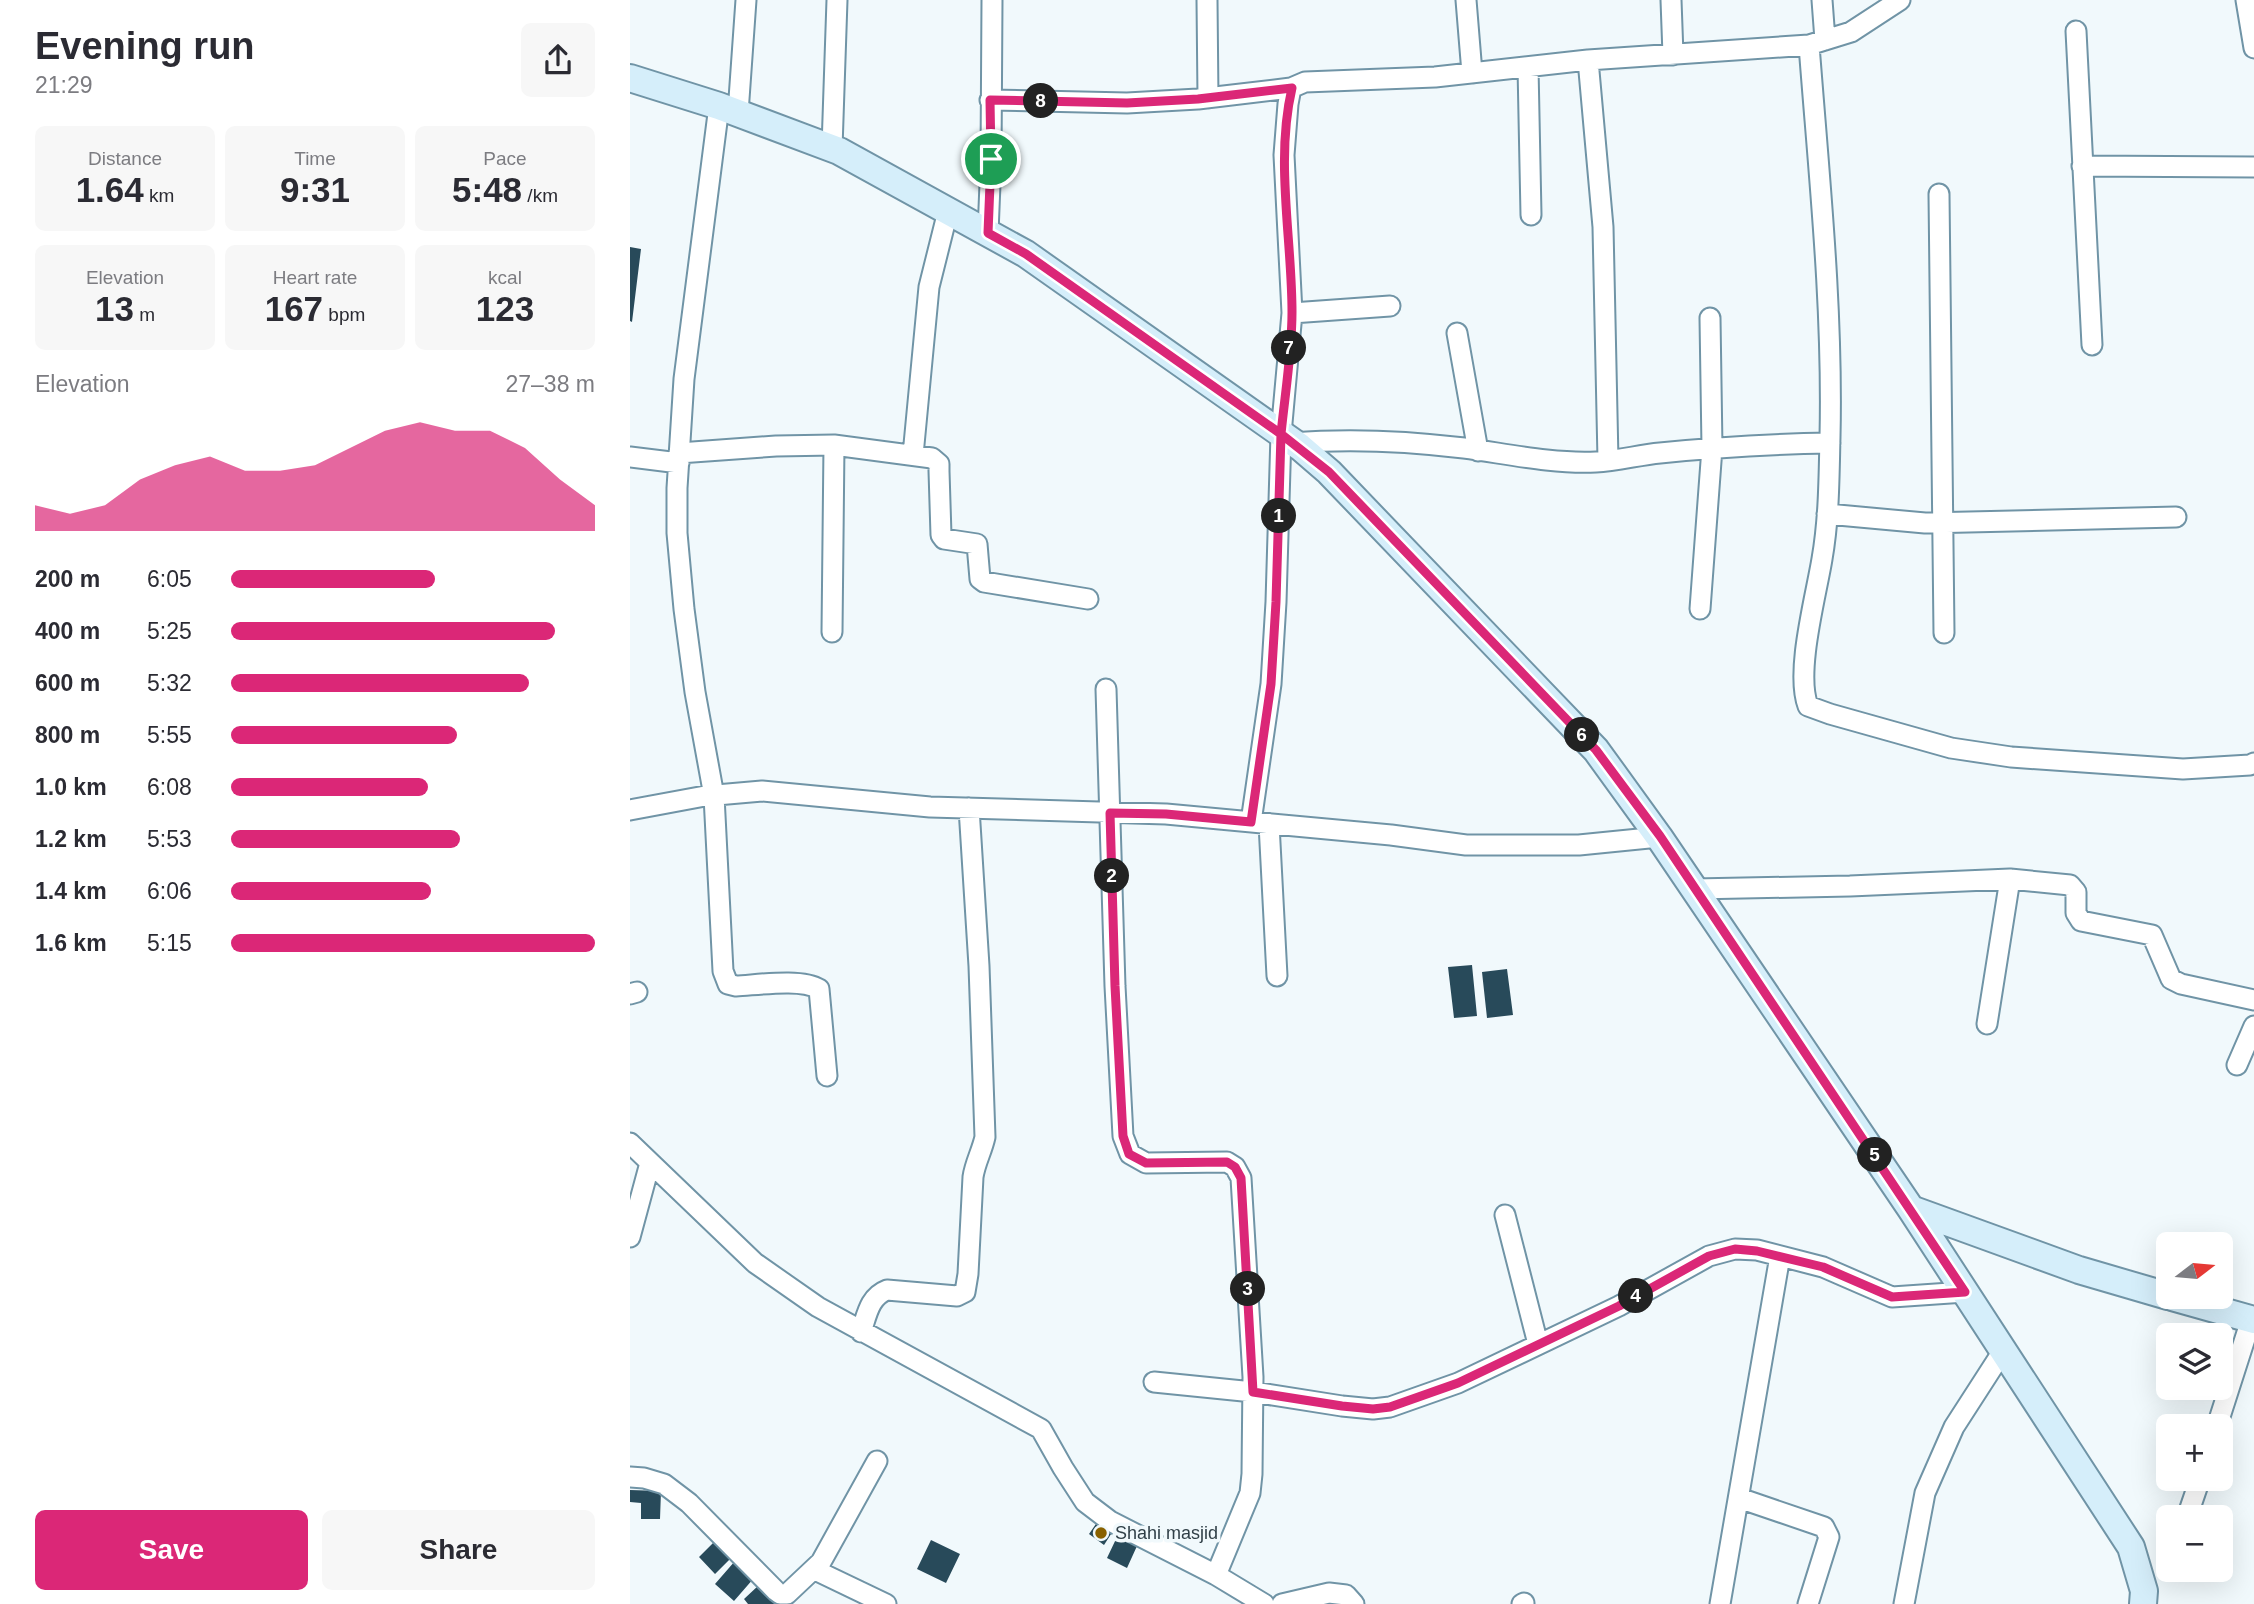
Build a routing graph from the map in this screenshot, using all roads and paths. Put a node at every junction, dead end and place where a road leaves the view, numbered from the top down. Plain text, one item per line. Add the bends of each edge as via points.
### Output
1 (746, 0) edge
2 (837, 0) edge
3 (992, 0) edge
4 (1208, 0) edge
5 (1466, 0) edge
6 (1671, 0) edge
7 (1822, 0) edge
8 (1900, 0) edge
9 (2246, 0) edge
10 (2076, 31) dead end
11 (1817, 43) junction
12 (2254, 48) edge
13 (1673, 55) junction
14 (1588, 60) junction
15 (1528, 67) junction
16 (1472, 73) junction
17 (630, 78) edge
18 (1292, 88) junction
19 (1208, 98) junction
20 (990, 100) junction
21 (728, 109) junction
22 (832, 148) junction
23 (2082, 166) junction
24 (2254, 167) edge
25 (1940, 194) dead end
26 (948, 211) junction
27 (1531, 215) dead end
28 (988, 233) junction
29 (1391, 306) dead end
30 (1292, 313) junction
31 (1710, 318) dead end
32 (1457, 333) dead end
33 (2092, 345) dead end
34 (1287, 439) junction
35 (1830, 443) junction
36 (834, 445) junction
37 (1712, 448) junction
38 (1478, 450) junction
39 (913, 456) junction
40 (630, 457) edge
41 (679, 458) junction
42 (1608, 460) junction
43 (1827, 514) junction
44 (2176, 517) dead end
45 (1943, 522) junction
46 (1088, 599) dead end
47 (1700, 609) dead end
48 (832, 632) dead end
49 (1944, 633) dead end
50 (1106, 690) dead end
51 (2254, 763) edge
52 (714, 796) junction
53 (969, 808) junction
54 (630, 810) edge
55 (1110, 813) junction
56 (1260, 823) junction
57 (1660, 836) junction
58 (2010, 879) junction
59 (1695, 888) junction
60 (1277, 976) dead end
61 (2254, 1000) edge
62 (1987, 1024) dead end
63 (2254, 1026) edge
64 (2237, 1065) dead end
65 (827, 1076) dead end
66 (630, 1143) edge
67 (650, 1163) junction
68 (1911, 1209) junction
69 (1505, 1215) dead end
70 (630, 1237) edge
71 (1780, 1256) junction
72 (1965, 1292) junction
73 (2156, 1292) edge
74 (2215, 1309) edge
75 (2253, 1320) edge
76 (861, 1332) junction
77 (1538, 1345) junction
78 (2003, 1351) junction
79 (1154, 1382) dead end
80 (1253, 1392) junction
81 (2221, 1414) edge
82 (877, 1461) dead end
83 (630, 1477) edge
84 (1739, 1498) junction
85 (815, 1570) junction
86 (1216, 1575) junction
87 (886, 1604) edge
88 (1264, 1604) edge
89 (1282, 1604) edge
90 (1354, 1604) edge
91 (1720, 1604) edge
92 (1808, 1604) edge
93 (1904, 1604) edge
94 (2143, 1604) edge

1 - 21 street
2 - 22 street
3 - 20 street
4 - 19 street
5 - 16 street
6 - 13 street
7 - 11 street
8 - 11 street via 1851,32
9 - 12 street
10 - 23 street
11 - 13 street
11 - 35 street via 1831,362
13 - 14 street
14 - 15 street
14 - 42 street via 1603,227
15 - 16 street
15 - 27 street
16 - 18 street via 1305,82
17 - 21 main road
18 - 19 street
18 - 30 street via 1284,155
19 - 20 street via 1127,103
20 - 28 street
21 - 22 main road
21 - 41 street via 684,379
22 - 26 main road
23 - 24 street
23 - 33 street
25 - 45 street
26 - 28 main road
26 - 39 street via 929,287
28 - 34 main road via 1026,254
29 - 30 street
30 - 34 street
31 - 37 street
32 - 38 street
34 - 38 street via 1379,439
34 - 56 street
34 - 57 main road via 1329,472 1596,750
35 - 37 street
35 - 43 street
36 - 39 street
36 - 41 street via 776,446
36 - 48 street
37 - 42 street
37 - 47 street
38 - 42 street via 1527,458
39 - 46 street via 932,458 939,464 941,535 977,544 980,579
40 - 41 street
41 - 52 street via 677,533 684,609
43 - 45 street
43 - 51 street via 1809,622 1808,706 1951,748 2011,757 2183,769
44 - 45 street
45 - 49 street
50 - 55 street
52 - 53 street via 762,792
52 - 54 street
52 - 65 street via 723,971 728,984 812,985 818,989
53 - 55 street
53 - 76 street via 985,1137 974,1166 965,1292 957,1296 887,1290 872,1300
55 - 56 street
55 - 80 street via 1123,1136 1129,1154 1146,1163 1227,1162 1241,1178
56 - 57 street via 1466,845 1579,845
56 - 60 street
57 - 59 main road
58 - 59 street
58 - 61 street via 2070,885 2076,892 2076,913 2081,921 2152,935 2171,979
58 - 62 street
59 - 68 main road
63 - 64 street
66 - 67 street
67 - 70 street
67 - 76 street via 755,1263
68 - 72 main road
68 - 73 main road via 2079,1270
69 - 77 street
71 - 72 street via 1823,1267 1892,1297
71 - 77 street via 1735,1249 1709,1256
71 - 84 street
72 - 78 main road
74 - 75 main road
75 - 81 street
76 - 86 street via 1041,1429 1085,1502 1110,1521
77 - 80 street via 1458,1383 1390,1407 1342,1406
78 - 93 street via 1954,1427 1925,1493
78 - 94 main road via 2131,1547 2144,1591
79 - 80 street
80 - 86 street via 1250,1493
82 - 85 street
83 - 85 street via 664,1484 690,1503 780,1594 787,1594
84 - 91 street
84 - 92 street via 1828,1532
85 - 87 street
86 - 88 street
89 - 90 street via 1329,1593 1346,1595

